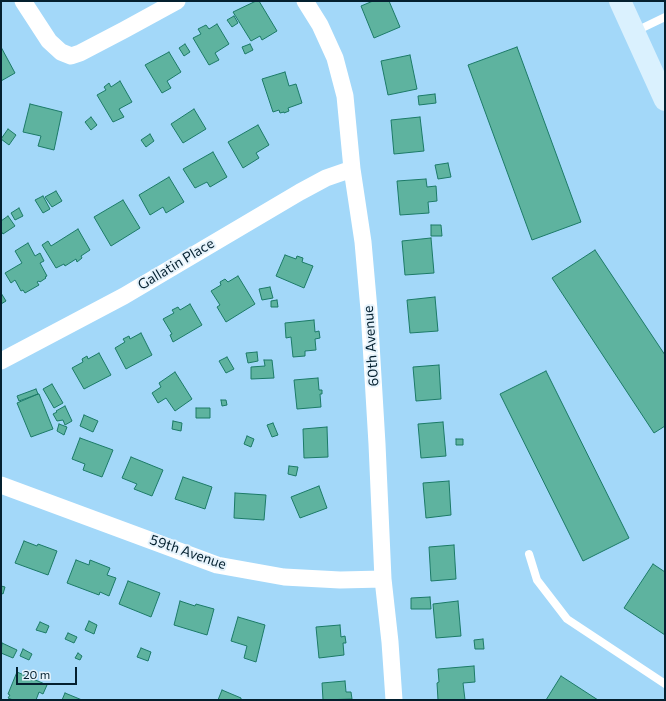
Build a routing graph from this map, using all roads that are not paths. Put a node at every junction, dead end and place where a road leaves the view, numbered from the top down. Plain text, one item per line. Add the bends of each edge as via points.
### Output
1 (23, 1) edge
2 (177, 1) edge
3 (305, 1) edge
4 (620, 1) edge
5 (665, 17) edge
6 (634, 32) junction
7 (660, 78) edge
8 (665, 100) edge
9 (352, 169) junction
10 (1, 362) edge
11 (1, 485) edge
12 (529, 554) dead end
13 (383, 579) junction
14 (665, 684) edge
15 (394, 700) edge

1 - 2 street via 49,41 61,52 71,56
3 - 9 street, 60th Avenue via 320,24 335,58 345,96
4 - 6 street
5 - 6 lane
6 - 7 street
7 - 8 street
9 - 10 street, Gallatin Place via 326,178 300,192 124,296
9 - 13 street, 60th Avenue via 363,242 369,310
11 - 13 street, 59th Avenue via 217,565 284,577
12 - 14 lane via 537,580 567,619
13 - 15 street, 60th Avenue

